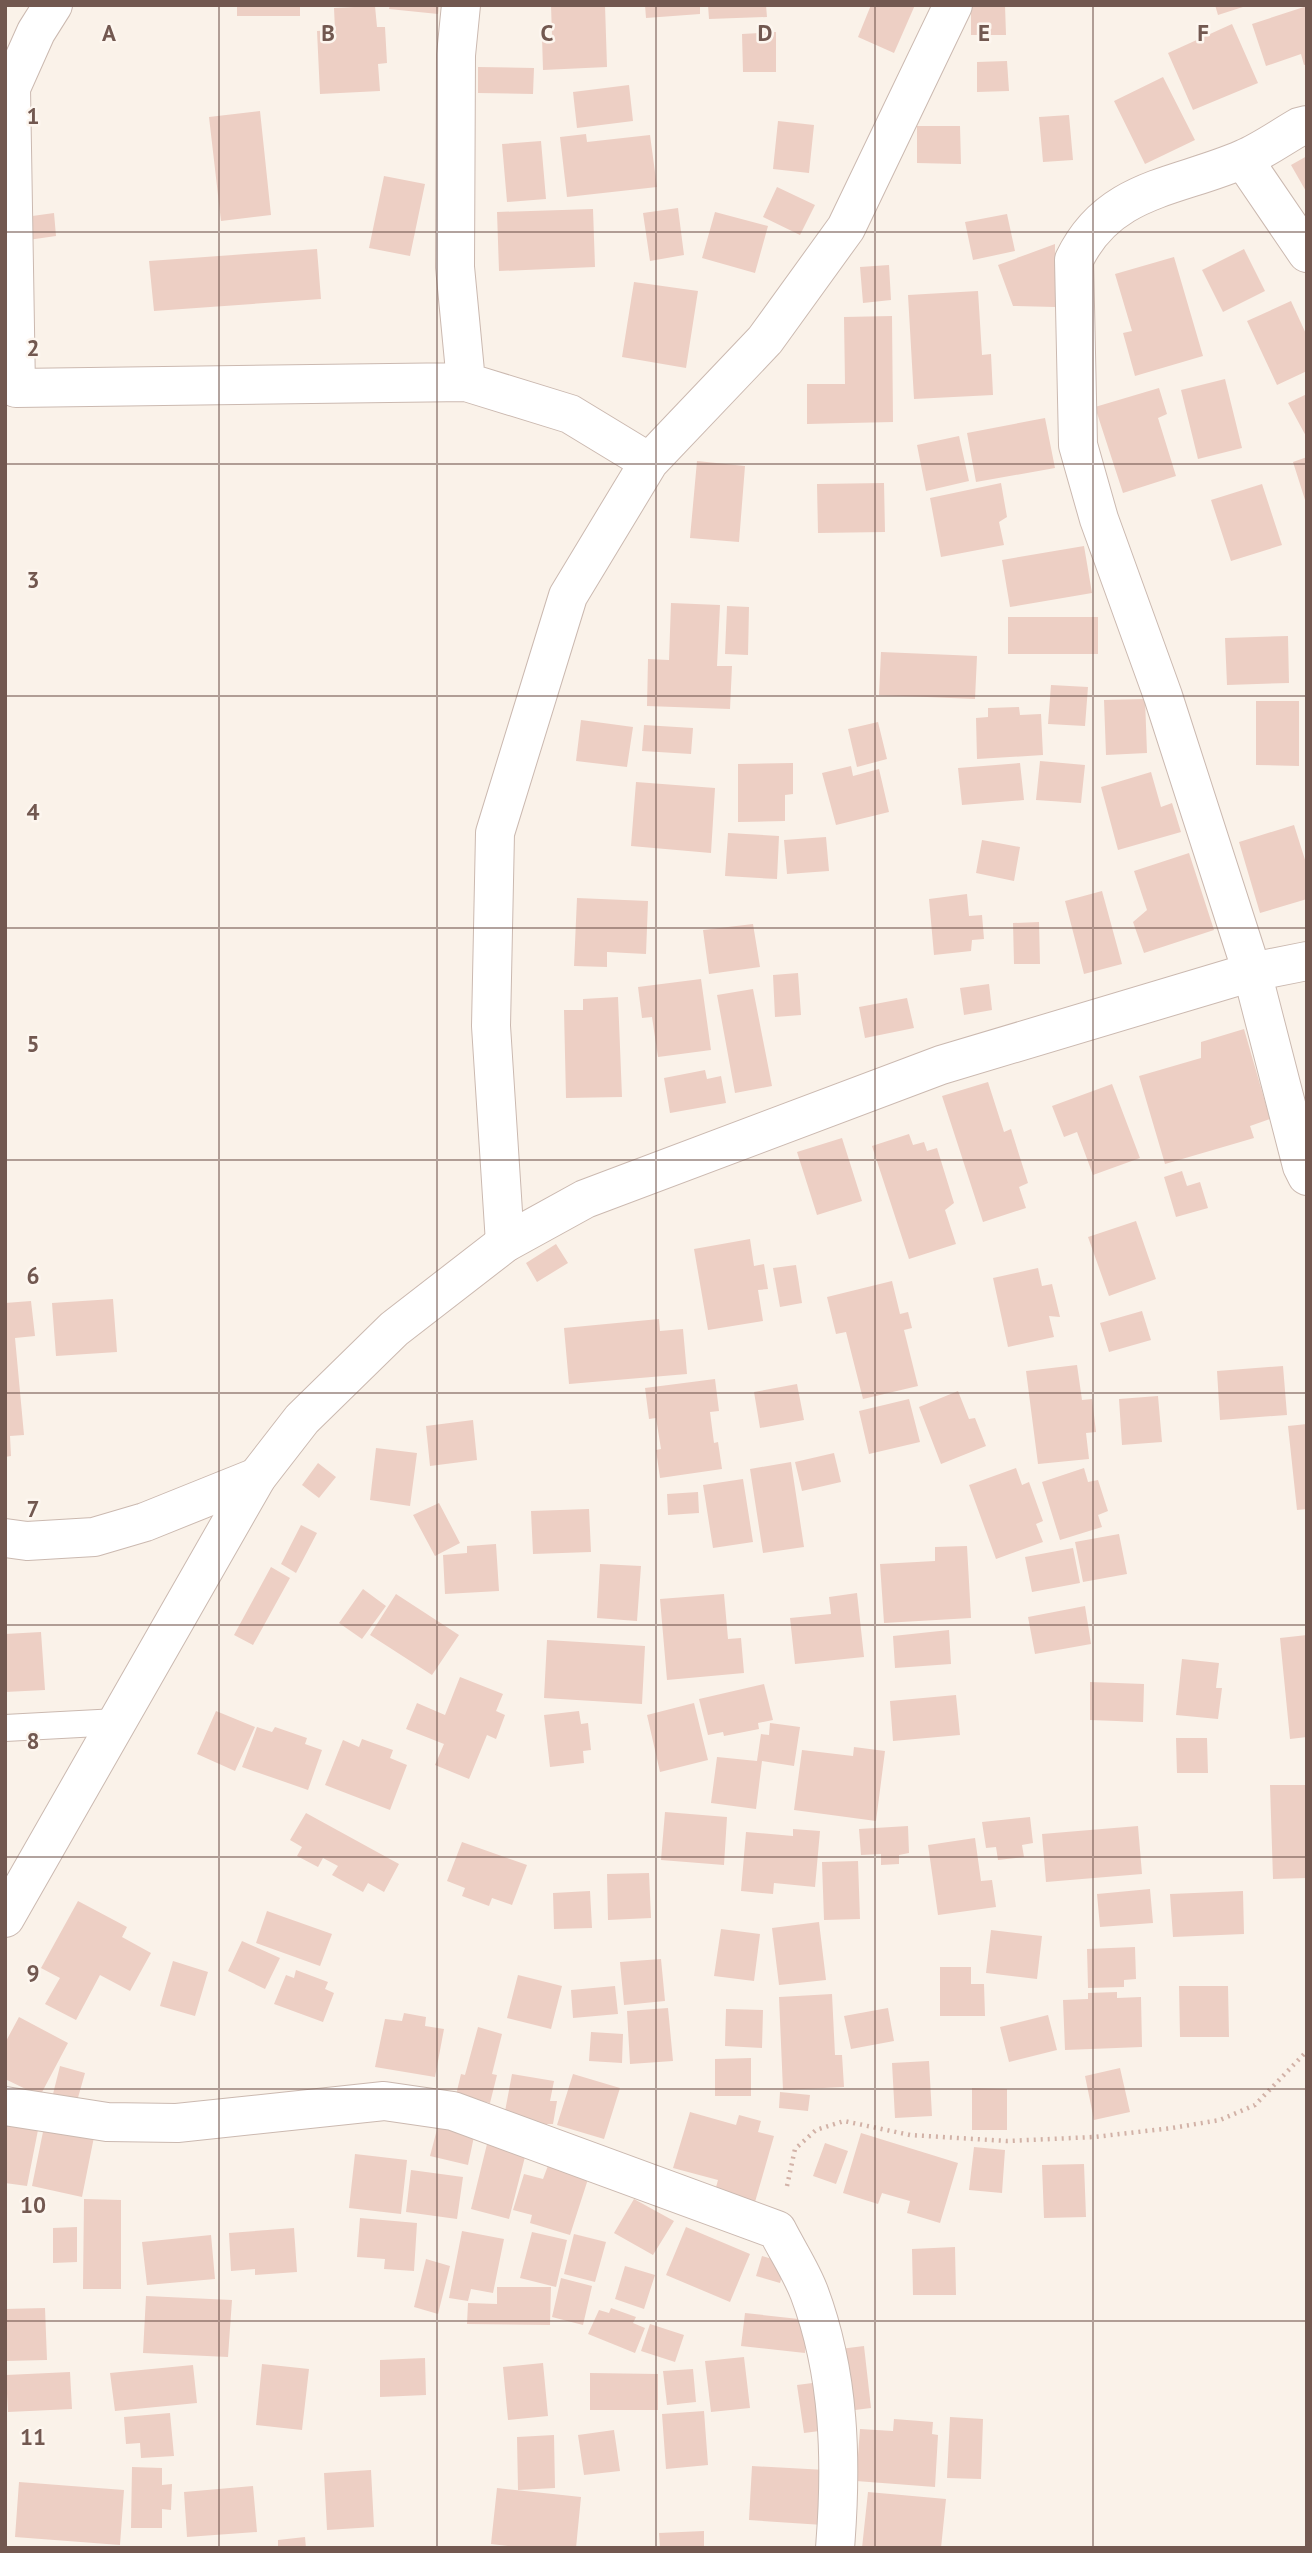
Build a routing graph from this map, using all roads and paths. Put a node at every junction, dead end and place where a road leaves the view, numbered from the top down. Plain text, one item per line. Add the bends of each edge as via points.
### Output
1 (53, 5) edge
2 (461, 5) edge
3 (953, 5) edge
4 (8, 88) edge
5 (1307, 125) edge
6 (1243, 159) junction
7 (1307, 253) edge
8 (467, 382) junction
9 (649, 462) junction
10 (1307, 961) edge
11 (1252, 972) junction
12 (1307, 1176) edge
13 (505, 1242) junction
14 (257, 1478) junction
15 (5, 1538) edge
16 (117, 1722) junction
17 (5, 1728) edge
18 (5, 1918) edge
19 (1307, 2051) edge
20 (5, 2106) edge
21 (777, 2230) junction
22 (835, 2548) edge

1 - 4 street
2 - 8 street via 456,55 455,267
3 - 9 street via 846,228 765,340
4 - 8 street via 16,388
5 - 6 street
6 - 7 street
6 - 11 street via 1114,209 1084,239 1074,260 1074,356 1078,445 1099,519 1163,696
8 - 9 street via 570,414
9 - 13 street via 568,596 495,833 491,1026
10 - 11 street
11 - 12 street
11 - 13 street via 941,1065 585,1199
13 - 14 street via 394,1329 302,1419
14 - 15 street via 94,1537
14 - 16 street
16 - 17 lane
16 - 18 street
19 - 21 path via 1255,2105 1220,2120 1172,2128 1007,2141 910,2135 844,2121 816,2130 795,2149
20 - 21 street via 107,2122 177,2123 384,2101 453,2110
21 - 22 street via 809,2291 834,2380 840,2490

